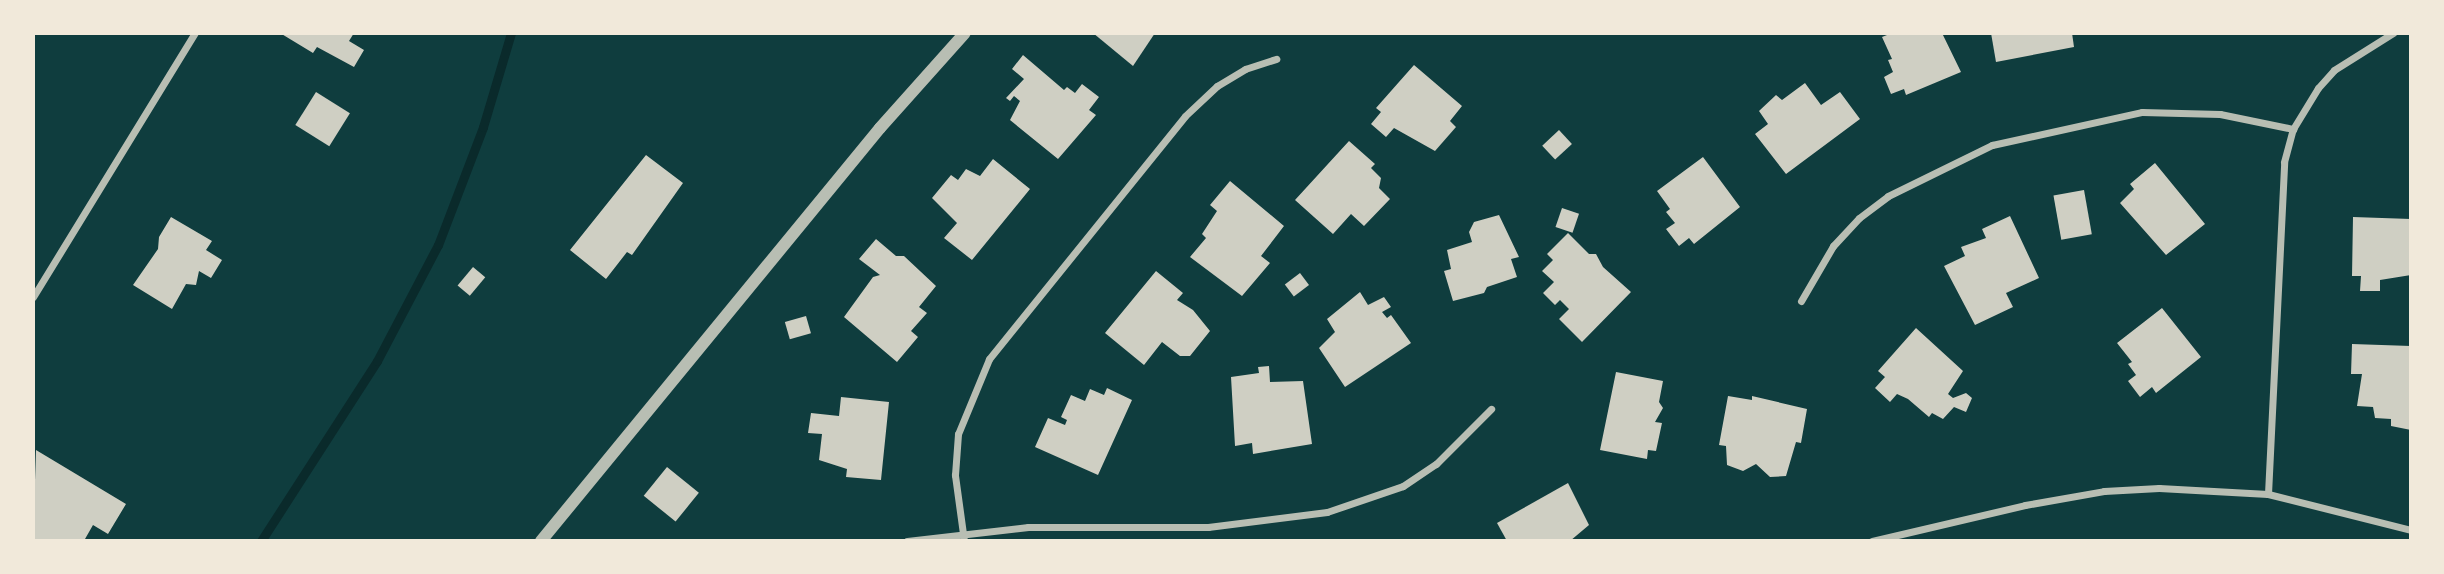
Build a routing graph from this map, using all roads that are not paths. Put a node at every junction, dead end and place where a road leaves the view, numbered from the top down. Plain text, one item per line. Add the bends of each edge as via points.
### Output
1 (195, 33) edge
2 (965, 33) edge
3 (2393, 33) edge
4 (1276, 59) dead end
5 (2293, 129) junction
6 (34, 293) edge
7 (1801, 301) dead end
8 (1492, 409) dead end
9 (2268, 494) junction
10 (2411, 530) edge
11 (963, 537) edge
12 (541, 541) edge
13 (907, 541) edge
14 (1872, 541) edge

1 - 6 street
2 - 12 street via 880,128
3 - 5 street via 2334,70
4 - 11 street via 1245,69 1217,86 1185,116 989,359 958,434 954,475
5 - 7 street via 2220,114 2142,112 1992,145 1888,196 1859,218 1833,246
5 - 9 street via 2284,162 2280,216
8 - 11 street via 1436,464 1403,486 1327,512 1208,527 1028,527
9 - 10 street
9 - 14 street via 2212,489 2105,491
11 - 13 street

